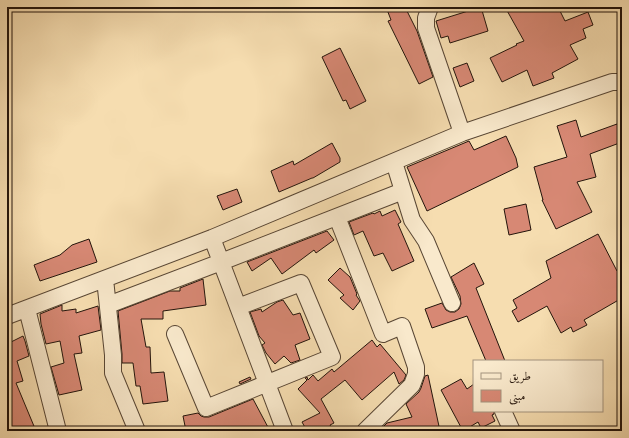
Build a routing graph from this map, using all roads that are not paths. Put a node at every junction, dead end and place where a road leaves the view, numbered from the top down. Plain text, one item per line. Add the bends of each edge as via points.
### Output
1 (430, 7) edge
2 (622, 82) edge
3 (462, 133) junction
4 (394, 162) junction
5 (403, 191) junction
6 (337, 217) junction
7 (212, 238) junction
8 (221, 262) junction
9 (105, 279) junction
10 (452, 304) dead end
11 (108, 305) junction
12 (238, 307) junction
13 (27, 309) junction
14 (7, 316) edge
15 (175, 334) dead end
16 (267, 384) junction
17 (503, 412) edge
18 (58, 431) edge
19 (137, 431) edge
20 (284, 431) edge
21 (365, 431) edge
22 (512, 431) edge

1 - 3 street via 426,28
2 - 3 street via 612,82
3 - 4 street
4 - 5 street
4 - 7 street
5 - 6 street
5 - 10 street via 412,220 426,241
6 - 8 street
6 - 21 street via 383,334 402,326 416,367 412,385
7 - 8 street
7 - 9 street
8 - 11 street
8 - 12 street
9 - 11 street
9 - 13 street
11 - 19 street via 113,373
12 - 16 street
12 - 16 street via 301,283 332,357
13 - 14 street
13 - 18 street
15 - 16 street via 206,408
16 - 20 street
17 - 22 street

